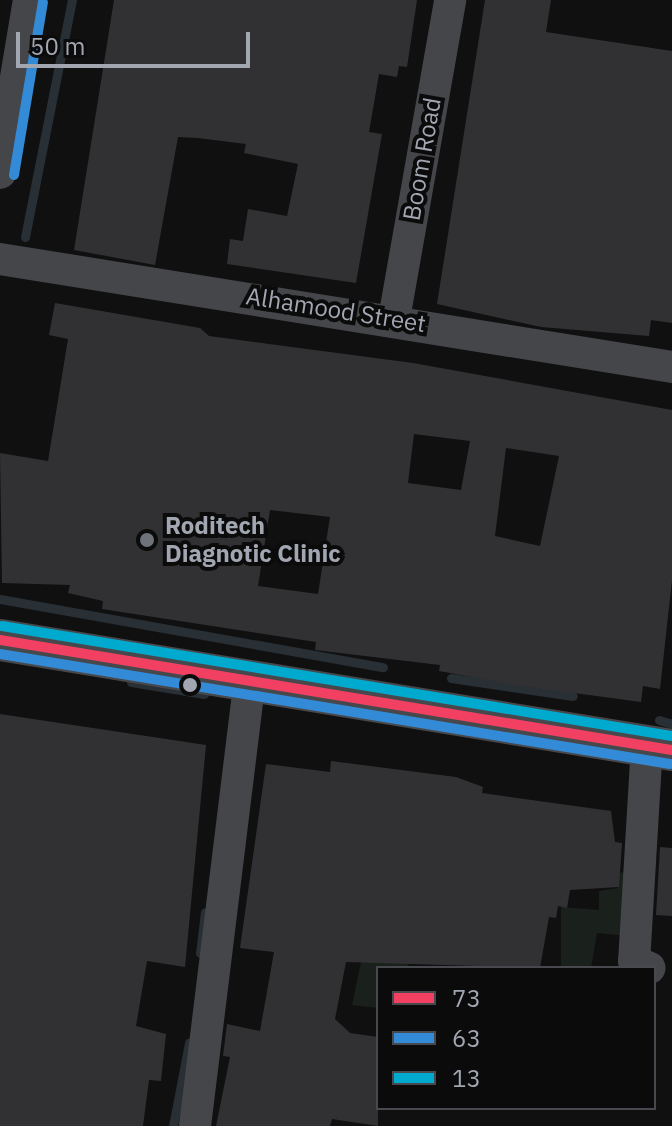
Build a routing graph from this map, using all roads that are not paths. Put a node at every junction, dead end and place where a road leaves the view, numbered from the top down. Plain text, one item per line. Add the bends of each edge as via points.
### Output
1 (29, 0) edge
2 (450, 0) edge
3 (4, 128) edge
4 (0, 173) edge
5 (0, 259) edge
6 (394, 319) junction
7 (672, 367) edge
8 (0, 640) edge
9 (249, 684) junction
10 (660, 747) edge
11 (637, 966) edge
12 (195, 1126) edge

1 - 3 street
2 - 6 street, Boom Road
3 - 4 street
5 - 6 street, Alhamood Street
6 - 7 street, Alhamood Street
8 - 9 main road
9 - 10 main road
9 - 12 street
10 - 11 street

